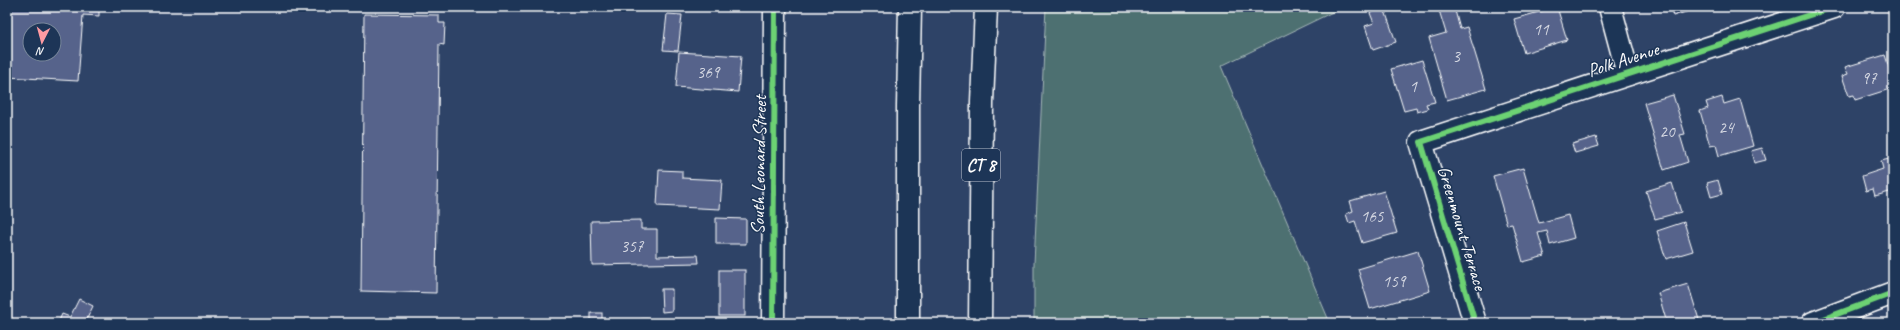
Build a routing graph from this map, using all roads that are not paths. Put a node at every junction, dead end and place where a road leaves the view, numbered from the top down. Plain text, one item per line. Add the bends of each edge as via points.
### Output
1 (775, 7) edge
2 (910, 7) edge
3 (986, 7) edge
4 (1610, 7) edge
5 (1834, 7) edge
6 (1628, 74) junction
7 (1421, 142) joint
8 (1893, 293) edge
9 (773, 323) edge
10 (908, 323) edge
11 (980, 323) edge
12 (1475, 323) edge
13 (1813, 323) edge

1 - 9 main road, South Leonard Street
2 - 10 main road
3 - 11 main road, CT 8 via 982,102
4 - 6 main road
5 - 6 main road, Polk Avenue
6 - 7 main road, Polk Avenue
7 - 12 main road, Greenmount Terrace
8 - 13 main road

